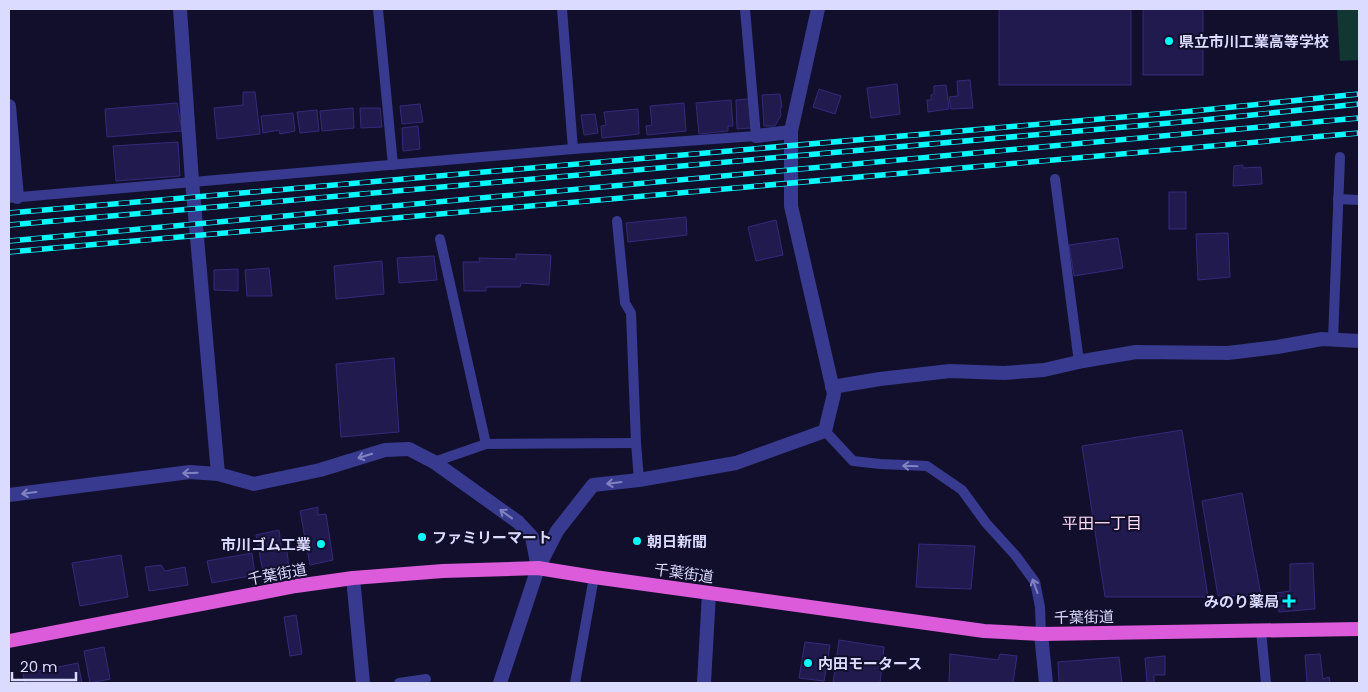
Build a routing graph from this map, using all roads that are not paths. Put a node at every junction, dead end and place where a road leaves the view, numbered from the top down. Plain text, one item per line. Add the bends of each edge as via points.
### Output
1 (180, 9) edge
2 (378, 9) edge
3 (562, 9) edge
4 (745, 9) edge
5 (818, 9) edge
6 (9, 106) edge
7 (791, 132) junction
8 (756, 136) junction
9 (573, 149) junction
10 (1340, 158) dead end
11 (393, 165) junction
12 (1056, 179) dead end
13 (192, 181) junction
14 (13, 197) edge
15 (1338, 199) junction
16 (1359, 200) edge
17 (617, 221) dead end
18 (440, 239) dead end
19 (1333, 340) junction
20 (1359, 341) edge
21 (1079, 362) junction
22 (832, 387) junction
23 (825, 431) junction
24 (486, 444) junction
25 (636, 444) junction
26 (434, 462) junction
27 (218, 474) junction
28 (639, 480) junction
29 (9, 495) edge
30 (538, 568) junction
31 (594, 577) junction
32 (353, 578) junction
33 (709, 593) junction
34 (1359, 629) edge
35 (1261, 631) junction
36 (1041, 634) junction
37 (9, 641) edge
38 (426, 679) dead end
39 (363, 683) edge
40 (398, 683) edge
41 (500, 683) edge
42 (575, 683) edge
43 (704, 683) edge
44 (1046, 683) edge
45 (1266, 683) edge

1 - 13 street
2 - 11 lane
3 - 9 lane
4 - 8 lane
5 - 7 street
6 - 14 street
7 - 8 street
7 - 22 street via 791,206
8 - 9 lane
9 - 11 lane
10 - 15 lane
11 - 13 lane
12 - 21 lane
13 - 14 lane
13 - 27 street
15 - 16 lane
15 - 19 lane
17 - 25 lane via 625,303 631,313
18 - 24 lane
19 - 20 street
19 - 21 street via 1228,353 1136,352
21 - 22 street via 1044,370 1004,373 950,371
22 - 23 street via 834,394
23 - 28 street via 736,463
36 -> 23 lane via 1035,582 962,490 927,466 853,460
24 - 25 lane
24 - 26 lane
25 - 28 lane
26 -> 27 street via 410,448 385,450 320,470 254,484
30 -> 26 street via 532,536 518,522
27 -> 29 street via 190,472
28 -> 30 street via 593,485 557,531
30 - 31 highway, 千葉街道
30 - 32 highway, 千葉街道
30 - 41 street
31 - 33 highway, 千葉街道
31 - 42 lane
32 - 37 highway, 千葉街道
32 - 39 street
33 - 36 highway, 千葉街道 via 984,631
33 - 43 street
34 - 35 highway, 千葉街道
35 - 36 highway, 千葉街道
35 - 45 lane
36 - 44 street
38 - 40 lane

